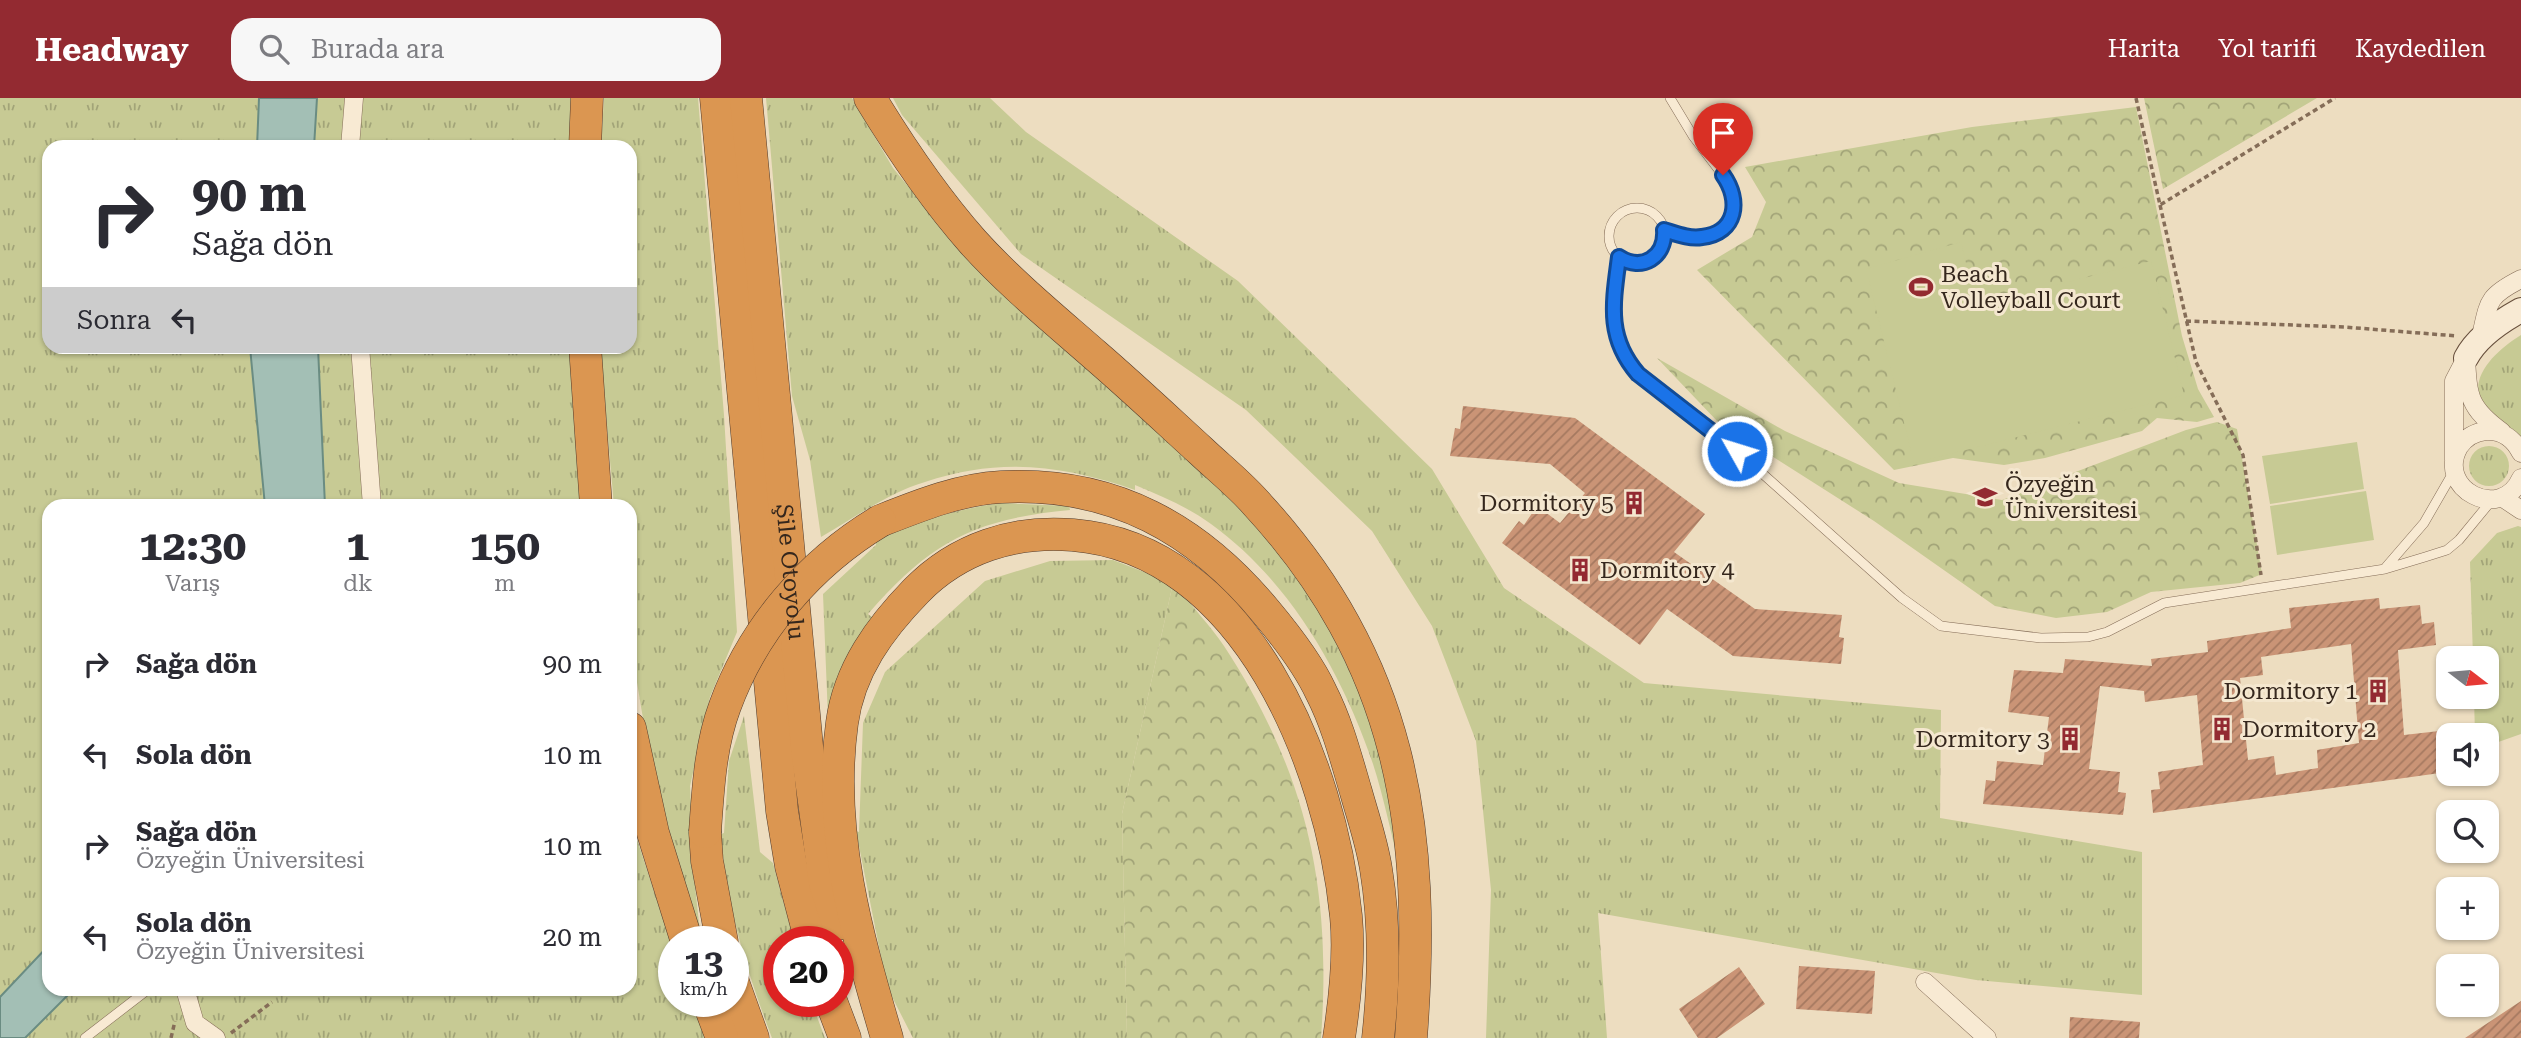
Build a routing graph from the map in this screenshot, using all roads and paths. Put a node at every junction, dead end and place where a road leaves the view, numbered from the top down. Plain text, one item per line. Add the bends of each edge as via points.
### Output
1 (354, 98) edge
2 (587, 98) edge
3 (716, 98) edge
4 (746, 98) edge
5 (870, 98) edge
6 (1670, 98) edge
7 (2136, 98) edge
8 (2335, 98) edge
9 (351, 140) edge
10 (585, 140) edge
11 (2160, 205) junction
12 (1664, 230) junction
13 (1619, 257) junction
14 (2521, 279) edge
15 (2521, 310) edge
16 (2186, 321) junction
17 (2473, 349) junction
18 (361, 354) edge
19 (586, 354) edge
20 (2509, 437) junction
21 (2521, 453) edge
22 (2454, 465) junction
23 (2521, 478) edge
24 (371, 499) edge
25 (596, 499) edge
26 (2497, 499) junction
27 (2521, 510) edge
28 (2385, 569) junction
29 (2263, 589) junction
30 (637, 760) edge
31 (682, 926) edge
32 (719, 926) edge
33 (807, 926) edge
34 (1925, 982) dead end
35 (140, 996) edge
36 (187, 996) edge
37 (272, 1002) dead end
38 (714, 1017) edge
39 (746, 1017) edge
40 (837, 1017) edge
41 (85, 1038) edge
42 (216, 1038) edge
43 (224, 1038) edge
44 (722, 1038) edge
45 (753, 1038) edge
46 (845, 1038) edge
47 (877, 1038) edge
48 (887, 1038) edge
49 (1339, 1038) edge
50 (1378, 1038) edge
51 (1411, 1038) edge
52 (1987, 1038) edge

1 - 9 street
2 - 10 highway
3 - 33 highway, Şile Otoyolu via 782,811
4 - 47 highway, Şile Otoyolu via 807,743 825,883 861,1002
5 - 51 highway via 905,155 974,243 1254,500 1305,561 1334,609 1370,672 1394,739 1405,790 1416,913
6 - 12 lane via 1692,136 1735,191 1734,211 1723,228 1705,237 1689,238
7 - 11 path
8 - 11 path
11 - 16 path
12 - 13 lane via 1663,247 1651,260 1635,264
12 - 13 lane via 1648,210 1623,212 1609,234
13 - 29 lane via 1614,324 1625,359 1638,374 1737,451 1902,598 1941,626 2067,640 2108,632 2164,603
14 - 17 street via 2497,291
15 - 17 street
16 - 17 path via 2423,332
16 - 29 path via 2196,362 2242,455
17 - 20 street via 2472,399 2479,415
17 - 22 street via 2454,382
18 - 24 street
19 - 25 highway
20 - 21 street
20 - 22 street via 2480,432 2462,443
22 - 26 street via 2463,489 2471,496
22 - 28 lane via 2424,523
23 - 26 street via 2511,492
26 - 27 street
26 - 28 lane via 2446,550
28 - 29 lane
30 - 31 highway via 653,833
32 - 50 highway, bridge via 705,832 709,772 724,707 758,636 823,563 880,522 920,505 999,486 1070,490 1163,520 1214,556 1286,636 1321,691 1376,867 1381,915
34 - 52 street
35 - 41 lane
36 - 42 street via 195,1023
37 - 43 path
38 - 44 highway
39 - 45 highway
40 - 46 highway
48 - 49 highway via 859,942 841,843 842,721 862,656 894,613 931,576 973,550 1011,537 1048,533 1111,540 1170,566 1212,598 1254,650 1293,719 1329,822 1346,918

